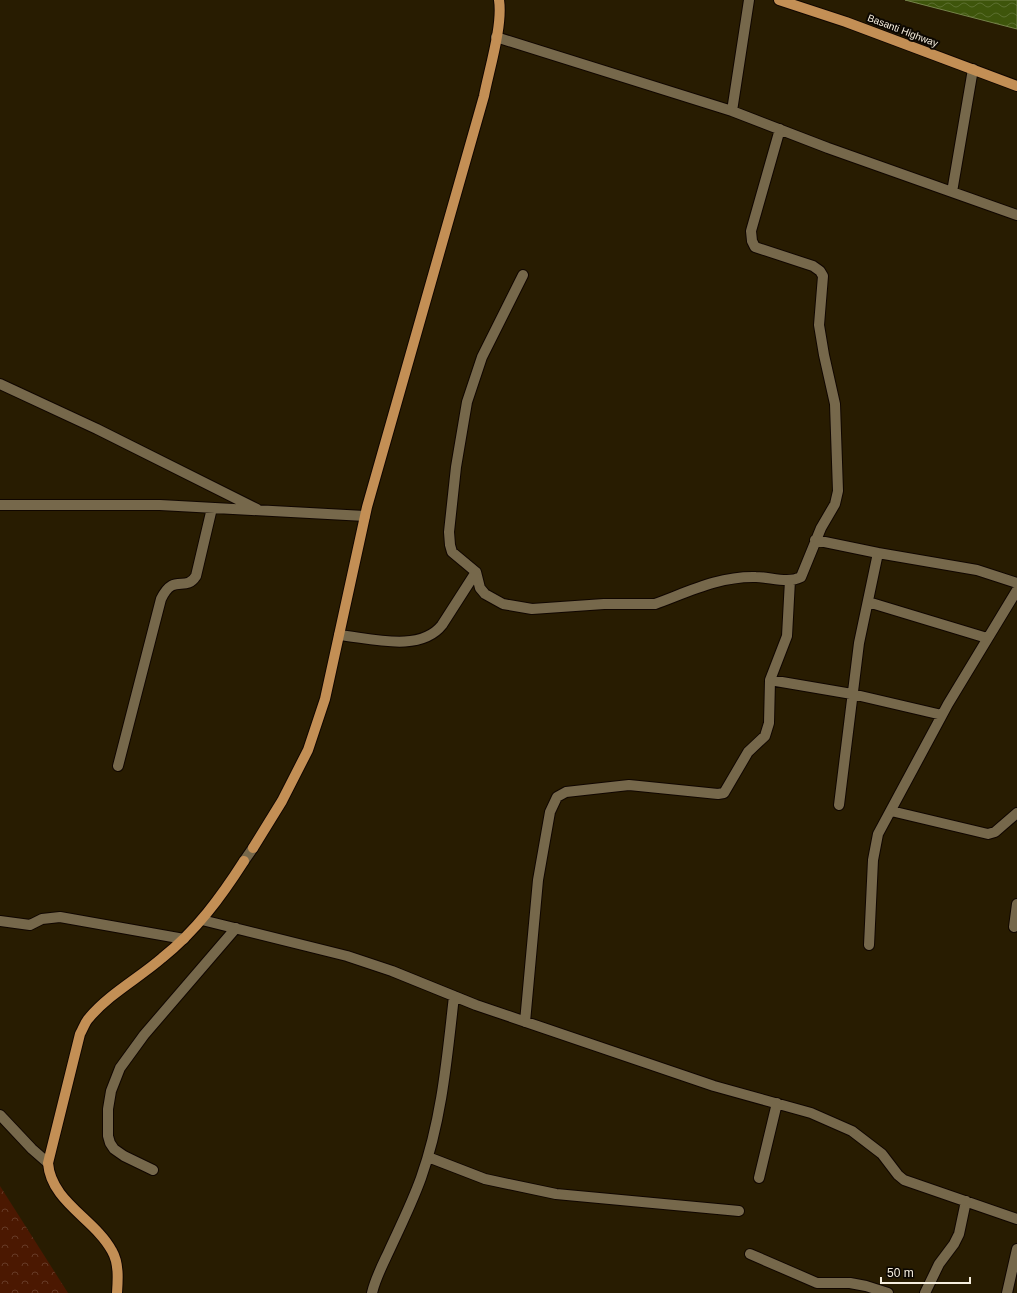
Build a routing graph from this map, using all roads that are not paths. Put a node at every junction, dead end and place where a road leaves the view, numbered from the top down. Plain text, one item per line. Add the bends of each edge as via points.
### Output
1 (499, 0) edge
2 (749, 0) edge
3 (779, 0) edge
4 (496, 37) junction
5 (973, 69) junction
6 (1017, 86) edge
7 (732, 111) junction
8 (780, 129) junction
9 (952, 192) junction
10 (1017, 215) edge
11 (523, 275) dead end
12 (0, 384) edge
13 (0, 505) edge
14 (212, 508) junction
15 (261, 511) junction
16 (365, 516) junction
17 (816, 540) junction
18 (878, 553) junction
19 (476, 572) junction
20 (790, 580) junction
21 (1017, 583) edge
22 (1017, 590) edge
23 (868, 602) junction
24 (339, 635) junction
25 (988, 638) junction
26 (770, 680) junction
27 (852, 694) junction
28 (942, 715) junction
29 (118, 766) dead end
30 (839, 805) dead end
31 (891, 810) junction
32 (1017, 814) edge
33 (252, 848) joint
34 (244, 861) joint
35 (1017, 904) edge
36 (202, 920) junction
37 (0, 921) edge
38 (1014, 927) dead end
39 (236, 928) junction
40 (184, 939) junction
41 (869, 944) dead end
42 (454, 996) junction
43 (525, 1022) junction
44 (777, 1103) junction
45 (0, 1115) edge
46 (428, 1157) junction
47 (48, 1163) junction
48 (153, 1170) dead end
49 (759, 1178) dead end
50 (966, 1201) junction
51 (739, 1210) dead end
52 (1017, 1219) edge
53 (1017, 1249) edge
54 (750, 1254) dead end
55 (117, 1293) edge
56 (372, 1293) edge
57 (888, 1293) edge
58 (925, 1293) edge
59 (1007, 1293) edge

1 - 4 main road
2 - 7 street
3 - 5 main road, Basanti Highway
4 - 7 street
4 - 16 main road via 484,96
5 - 6 main road, Basanti Highway
5 - 9 street
7 - 8 street
8 - 9 street
8 - 17 street via 751,231 755,247 813,266 823,276 819,324 835,404 839,474 835,504
9 - 10 street
11 - 19 street via 482,357 467,402 458,453 449,532 450,545 459,560
12 - 15 street
13 - 14 street via 160,505
14 - 15 street
14 - 29 street via 196,576 187,584 171,584 161,599
15 - 16 street
16 - 24 main road
17 - 18 street
17 - 20 street via 801,577
18 - 21 street via 977,570
18 - 23 street
19 - 20 street via 480,588 485,594 503,604 532,609 604,604 655,604 715,581 754,577
19 - 24 street via 442,625 425,638 407,642
20 - 26 street via 787,636
22 - 25 street
23 - 25 street
23 - 27 street
24 - 33 main road via 325,699 308,750 282,801
25 - 28 street
26 - 27 street
26 - 43 street via 765,736 745,756 724,793 630,785 566,792 557,797 550,812 538,880
27 - 28 street
27 - 30 street
28 - 31 street
31 - 32 street via 988,834 995,832
31 - 41 street via 878,834 874,848
33 - 34 street
34 - 36 main road
35 - 38 street
36 - 39 street
36 - 40 main road
37 - 40 street via 30,925 42,919 60,917
39 - 42 street via 347,956
39 - 48 street via 144,1035 120,1068 111,1091 108,1109 110,1143 124,1156
40 - 47 main road via 88,1018 80,1034
42 - 43 street
42 - 46 street via 438,1121
43 - 44 street via 714,1086
44 - 49 street
44 - 50 street via 818,1115 852,1131 882,1154 904,1180
45 - 47 street
46 - 51 street via 485,1179 556,1194
46 - 56 street
47 - 55 main road via 49,1174 55,1188 103,1238 112,1251 117,1269
50 - 52 street
50 - 58 street via 959,1234 939,1264
53 - 59 street
54 - 57 street via 818,1283 860,1285

